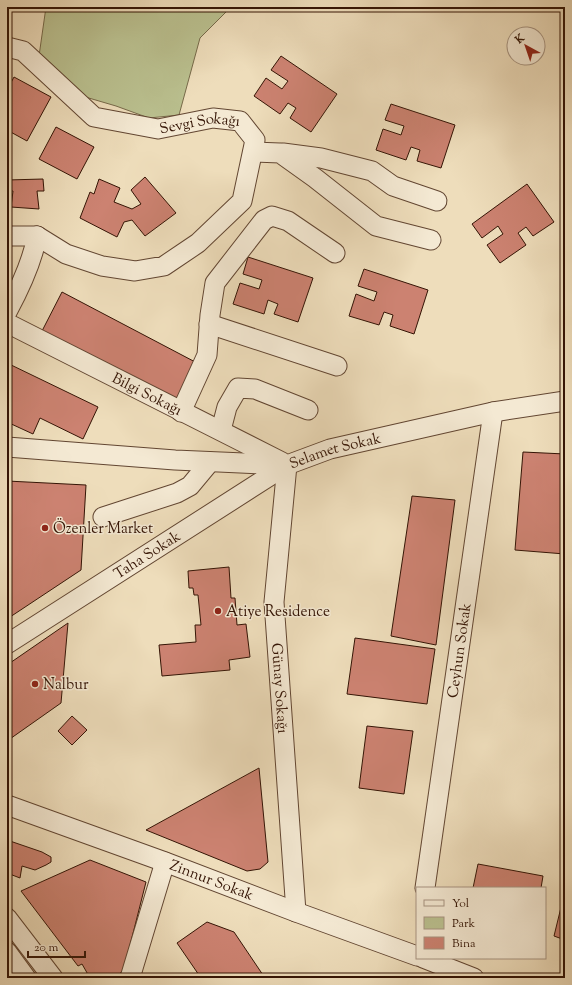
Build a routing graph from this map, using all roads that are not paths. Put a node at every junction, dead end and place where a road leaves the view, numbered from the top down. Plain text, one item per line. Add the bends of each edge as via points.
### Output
1 (7, 48) edge
2 (253, 152) junction
3 (280, 153) junction
4 (437, 201) dead end
5 (7, 236) edge
6 (37, 236) junction
7 (430, 240) dead end
8 (335, 253) dead end
9 (7, 312) edge
10 (7, 323) edge
11 (209, 324) junction
12 (337, 366) dead end
13 (565, 401) edge
14 (308, 410) dead end
15 (181, 412) junction
16 (493, 412) junction
17 (221, 430) junction
18 (7, 447) edge
19 (210, 462) junction
20 (287, 465) junction
21 (103, 517) dead end
22 (7, 644) edge
23 (7, 805) edge
24 (165, 862) junction
25 (425, 887) edge
26 (296, 912) junction
27 (7, 918) edge
28 (7, 952) edge
29 (416, 952) edge
30 (431, 959) edge
31 (26, 978) edge
32 (53, 978) edge
33 (130, 978) edge
34 (474, 978) edge

1 - 2 street, Sevgi Sokağı via 23,51 94,117 158,129 213,118 240,121 255,140
2 - 3 street
2 - 6 street, Sevgi Sokağı via 242,201 198,243 164,266 135,272 102,266 66,254
3 - 4 street via 320,158 372,171 392,186
3 - 7 street via 376,226
5 - 6 street
6 - 9 street via 24,279
8 - 11 street via 288,221 272,216 264,220 215,283
10 - 15 street, Bilgi Sokağı
11 - 12 street
11 - 15 street via 207,355
13 - 16 street, Selamet Sokak
14 - 17 street via 255,389 238,388 227,407
15 - 17 street, Bilgi Sokağı
16 - 20 street, Selamet Sokak via 330,449
16 - 25 street, Ceyhun Sokak
17 - 20 street, Bilgi Sokağı
18 - 19 street, Selamet Sokak
19 - 20 street, Selamet Sokak
19 - 21 street via 190,486 177,493
20 - 22 street, Taha Sokak
20 - 26 street, Günay Sokağı via 274,602
23 - 24 street, Zinnur Sokak
24 - 26 street, Zinnur Sokak
24 - 33 street
26 - 29 street, Zinnur Sokak
27 - 32 street
28 - 31 street
30 - 34 street, Zinnur Sokak

